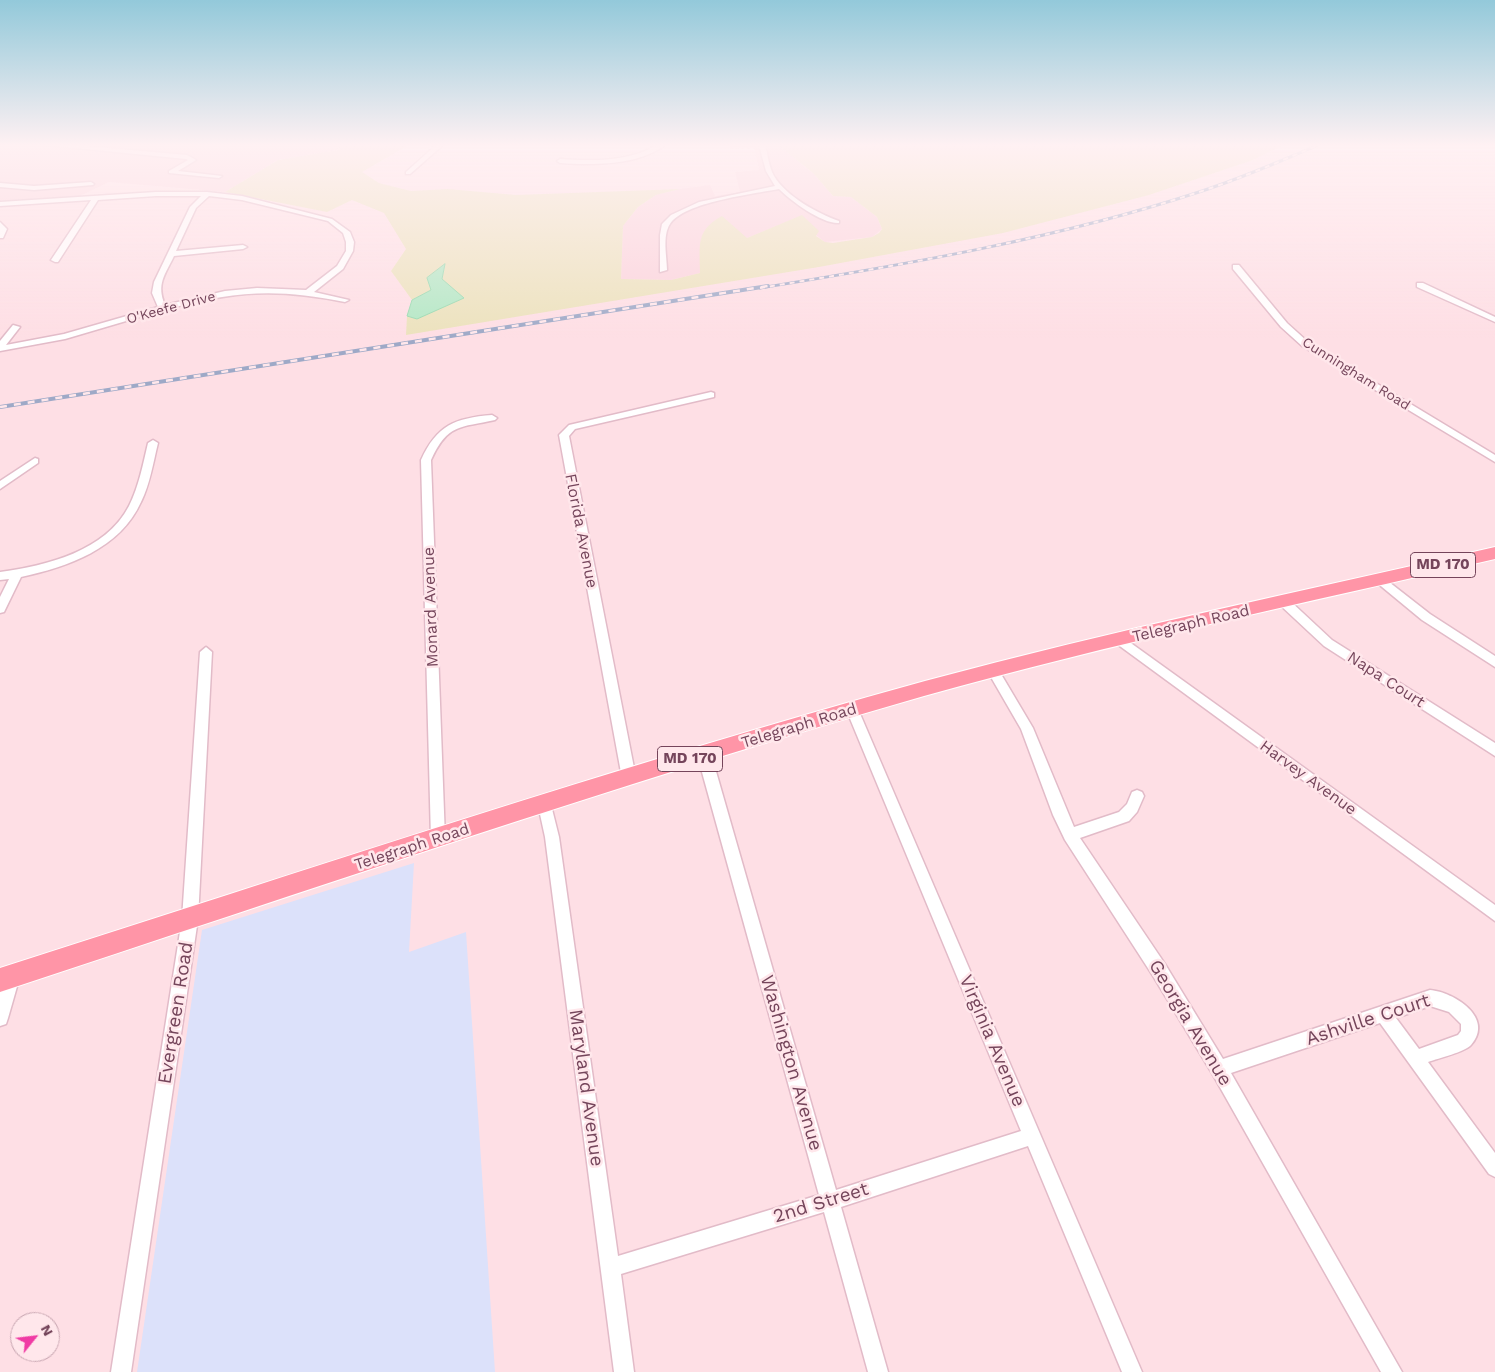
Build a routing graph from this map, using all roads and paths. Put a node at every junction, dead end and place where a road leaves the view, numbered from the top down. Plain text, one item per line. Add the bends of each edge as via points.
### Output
1 (89, 209) edge
2 (193, 209) edge
3 (288, 209) edge
4 (688, 209) edge
5 (810, 209) edge
6 (837, 222) dead end
7 (0, 224) edge
8 (0, 236) edge
9 (243, 247) dead end
10 (171, 254) junction
11 (55, 260) dead end
12 (1236, 267) dead end
13 (663, 270) dead end
14 (1420, 285) dead end
15 (307, 293) junction
16 (345, 300) dead end
17 (163, 310) junction
18 (1495, 320) edge
19 (16, 327) dead end
20 (0, 347) edge
21 (711, 394) dead end
22 (492, 418) dead end
23 (153, 443) dead end
24 (1495, 459) edge
25 (35, 461) dead end
26 (0, 486) edge
27 (1495, 552) edge
28 (17, 574) junction
29 (0, 576) edge
30 (1380, 580) junction
31 (1284, 602) junction
32 (0, 609) edge
33 (1121, 641) junction
34 (206, 652) dead end
35 (1495, 662) edge
36 (994, 672) junction
37 (852, 709) junction
38 (1495, 750) edge
39 (704, 754) junction
40 (629, 778) junction
41 (1137, 796) dead end
42 (545, 805) junction
43 (1070, 835) junction
44 (438, 839) junction
45 (1495, 914) edge
46 (190, 919) junction
47 (6, 978) edge
48 (1383, 1014) junction
49 (0, 1018) edge
50 (1416, 1058) junction
51 (1219, 1069) junction
52 (1032, 1136) junction
53 (1495, 1168) edge
54 (830, 1201) junction
55 (610, 1268) junction
56 (121, 1372) edge
57 (624, 1372) edge
58 (878, 1372) edge
59 (1132, 1372) edge
60 (1392, 1372) edge

1 - 11 street
2 - 10 street
3 - 15 street via 330,220 346,232 351,242 348,257 339,268
4 - 13 street via 677,214 664,227
5 - 6 street
7 - 8 street via 3,229
9 - 10 street
10 - 17 street via 156,287 157,299
12 - 24 street, Cunningham Road via 1284,325 1305,344
14 - 18 street
15 - 16 street, O'Keefe Drive
15 - 17 street, O'Keefe Drive via 247,291
17 - 20 street, O'Keefe Drive via 59,338
19 - 20 street
21 - 40 street, Florida Avenue via 572,427 564,435
22 - 44 street, Monard Avenue via 471,419 453,426 435,441 426,460
23 - 28 street via 132,511 122,524 73,558
25 - 26 street
27 - 30 main road, Telegraph Road / MD 170
28 - 29 street
28 - 32 street
30 - 31 main road, Telegraph Road / MD 170
30 - 35 street via 1426,617
31 - 33 main road, Telegraph Road / MD 170
31 - 38 street, Napa Court via 1328,643
33 - 36 main road, Telegraph Road / MD 170
33 - 45 street, Harvey Avenue
34 - 46 street, Evergreen Road
36 - 37 main road, Telegraph Road / MD 170
36 - 43 street, Georgia Avenue via 1027,728
37 - 39 main road, Telegraph Road / MD 170
37 - 52 street, Virginia Avenue
39 - 40 main road, Telegraph Road / MD 170
39 - 54 street, Washington Avenue
40 - 42 main road, Telegraph Road / MD 170
41 - 43 street via 1124,817
42 - 44 main road, Telegraph Road / MD 170
42 - 55 street, Maryland Avenue
43 - 51 street, Georgia Avenue via 1159,970
44 - 46 main road, Telegraph Road / MD 170
46 - 47 main road, Telegraph Road / MD 170
46 - 56 street, Evergreen Road
47 - 49 street
48 - 50 street
48 - 50 street, Ashville Court via 1430,998 1447,1000 1464,1013 1470,1029 1464,1041
48 - 51 street, Ashville Court
50 - 53 street
51 - 60 street, Georgia Avenue
52 - 54 street, 2nd Street
52 - 59 street, Virginia Avenue
54 - 55 street, 2nd Street
54 - 58 street, Washington Avenue
55 - 57 street, Maryland Avenue

